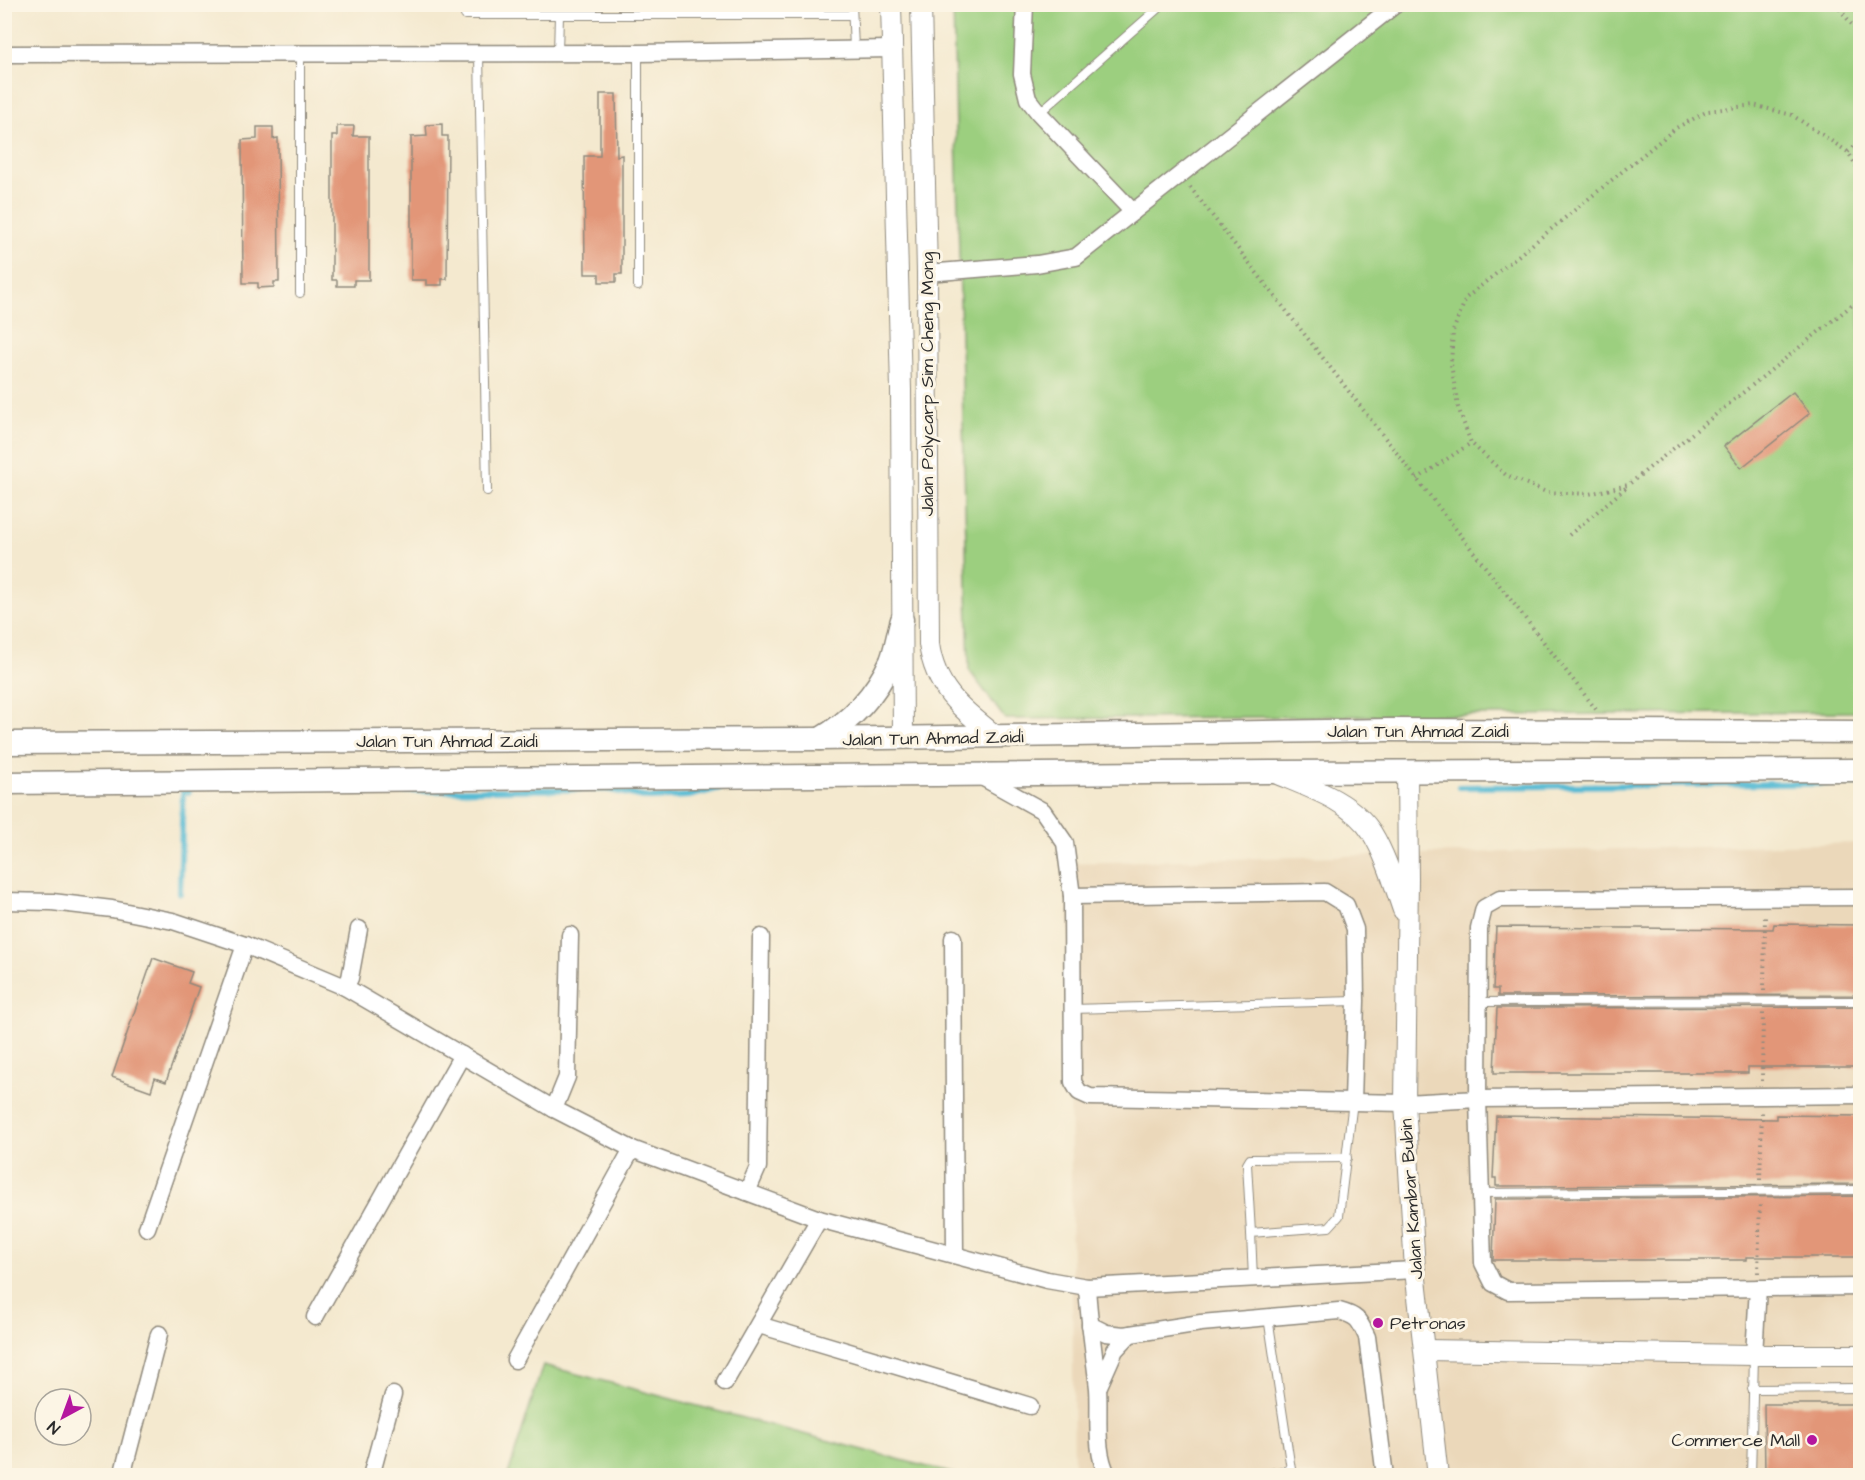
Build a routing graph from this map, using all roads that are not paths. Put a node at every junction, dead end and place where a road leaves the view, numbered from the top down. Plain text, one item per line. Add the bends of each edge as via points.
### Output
1 (852, 4) edge
2 (891, 4) edge
3 (916, 4) edge
4 (921, 4) edge
5 (1025, 4) edge
6 (1163, 4) edge
7 (1396, 4) edge
8 (465, 15) dead end
9 (559, 15) junction
10 (852, 15) junction
11 (854, 48) junction
12 (891, 49) junction
13 (558, 53) junction
14 (638, 53) junction
15 (4, 54) edge
16 (300, 54) junction
17 (479, 54) junction
18 (1039, 113) junction
19 (923, 125) junction
20 (1133, 212) junction
21 (927, 273) junction
22 (638, 286) dead end
23 (300, 292) dead end
24 (901, 390) junction
25 (487, 491) dead end
26 (902, 620) junction
27 (1860, 732) edge
28 (997, 737) junction
29 (903, 738) junction
30 (820, 739) junction
31 (4, 743) edge
32 (1860, 770) edge
33 (1407, 771) junction
34 (1270, 772) junction
35 (980, 776) junction
36 (4, 783) edge
37 (1072, 896) junction
38 (1860, 897) edge
39 (4, 901) edge
40 (1407, 921) junction
41 (359, 929) dead end
42 (570, 935) dead end
43 (761, 937) dead end
44 (953, 938) dead end
45 (246, 945) junction
46 (345, 987) junction
47 (1356, 1001) junction
48 (1860, 1001) edge
49 (1479, 1002) junction
50 (1071, 1009) junction
51 (462, 1055) junction
52 (1860, 1095) edge
53 (1478, 1099) junction
54 (1353, 1101) junction
55 (1405, 1103) junction
56 (554, 1109) junction
57 (632, 1149) junction
58 (1347, 1158) junction
59 (1860, 1191) edge
60 (747, 1192) junction
61 (1480, 1193) junction
62 (819, 1219) junction
63 (147, 1228) dead end
64 (1251, 1233) junction
65 (955, 1255) junction
66 (1415, 1270) junction
67 (1253, 1279) junction
68 (1087, 1287) junction
69 (1860, 1287) edge
70 (1758, 1288) junction
71 (315, 1317) dead end
72 (1268, 1317) junction
73 (759, 1325) junction
74 (1090, 1325) junction
75 (159, 1334) dead end
76 (1130, 1334) junction
77 (1425, 1350) junction
78 (1754, 1355) junction
79 (1860, 1355) edge
80 (515, 1360) dead end
81 (725, 1382) dead end
82 (1860, 1388) edge
83 (1752, 1389) junction
84 (1098, 1390) junction
85 (393, 1395) dead end
86 (1030, 1406) dead end
87 (1292, 1473) edge
88 (122, 1476) edge
89 (371, 1476) edge
90 (1108, 1476) edge
91 (1252, 1476) edge
92 (1385, 1476) edge
93 (1438, 1476) edge
94 (1751, 1476) edge

1 - 10 lane
2 - 12 street, Jalan Polycarp Sim Cheng Mong
3 - 12 street via 916,21 910,34
4 - 19 street, Jalan Polycarp Sim Cheng Mong
5 - 18 street via 1022,74 1028,99
6 - 18 lane
7 - 20 street
8 - 9 lane
9 - 10 lane
9 - 13 lane
10 - 11 lane
11 - 12 street
11 - 14 street
12 - 19 street via 902,57 914,76
12 - 24 street, Jalan Polycarp Sim Cheng Mong
13 - 14 street
13 - 17 street
14 - 22 lane
15 - 16 street
16 - 17 street
16 - 23 lane
17 - 25 lane
18 - 20 street
19 - 21 street, Jalan Polycarp Sim Cheng Mong
20 - 21 street via 1076,257
21 - 24 street via 912,311
21 - 28 street, Jalan Polycarp Sim Cheng Mong via 931,658 958,706
24 - 26 street, Jalan Polycarp Sim Cheng Mong
26 - 29 street, Jalan Polycarp Sim Cheng Mong
26 - 30 main road via 891,660 873,692 838,729
27 - 28 main road, Jalan Tun Ahmad Zaidi via 1387,730
28 - 29 main road, Jalan Tun Ahmad Zaidi
29 - 30 main road, Jalan Tun Ahmad Zaidi
30 - 31 main road, Jalan Tun Ahmad Zaidi
32 - 33 main road, Jalan Tun Ahmad Zaidi
33 - 34 main road, Jalan Tun Ahmad Zaidi
33 - 40 street, Jalan Kambar Bubin
34 - 35 main road, Jalan Tun Ahmad Zaidi
34 - 40 street via 1346,807 1366,825 1387,864
35 - 36 main road, Jalan Tun Ahmad Zaidi
35 - 37 street via 1043,811 1065,843
37 - 47 street via 1325,892 1346,905 1355,929
37 - 50 street
38 - 49 street via 1500,899 1484,908 1479,928
39 - 45 street via 52,902 122,911 173,921
40 - 55 street, Jalan Kambar Bubin
41 - 46 street
42 - 56 street via 567,1077
43 - 60 street via 758,1167
44 - 65 street
45 - 46 street
45 - 63 street
46 - 51 street
47 - 50 lane
47 - 54 street
48 - 49 lane
49 - 53 street
50 - 54 street via 1073,1082 1079,1092 1089,1097
51 - 56 street
51 - 71 street
52 - 53 street
53 - 55 street
53 - 61 street
54 - 55 street
54 - 58 lane
55 - 66 street, Jalan Kambar Bubin
56 - 57 street
57 - 60 street
57 - 80 street
58 - 64 lane via 1339,1216 1329,1227
58 - 64 lane via 1250,1159 1247,1164
59 - 61 lane
60 - 62 street
61 - 70 street via 1483,1263 1493,1283 1508,1291
62 - 65 street
62 - 73 street
64 - 67 lane
65 - 68 street
66 - 67 street
66 - 77 street, Jalan Kambar Bubin
67 - 68 street
68 - 74 street
69 - 70 street
70 - 78 street
72 - 76 street
72 - 87 lane
72 - 92 street via 1339,1311 1354,1315 1360,1322 1367,1337
73 - 81 street
73 - 86 street
74 - 76 street via 1116,1335
74 - 84 street
75 - 88 street
76 - 84 street via 1115,1350
77 - 78 street
77 - 93 street, Jalan Kambar Bubin
78 - 79 street
78 - 83 lane
82 - 83 lane
83 - 94 lane
84 - 90 street via 1100,1444
85 - 89 street
87 - 91 lane

